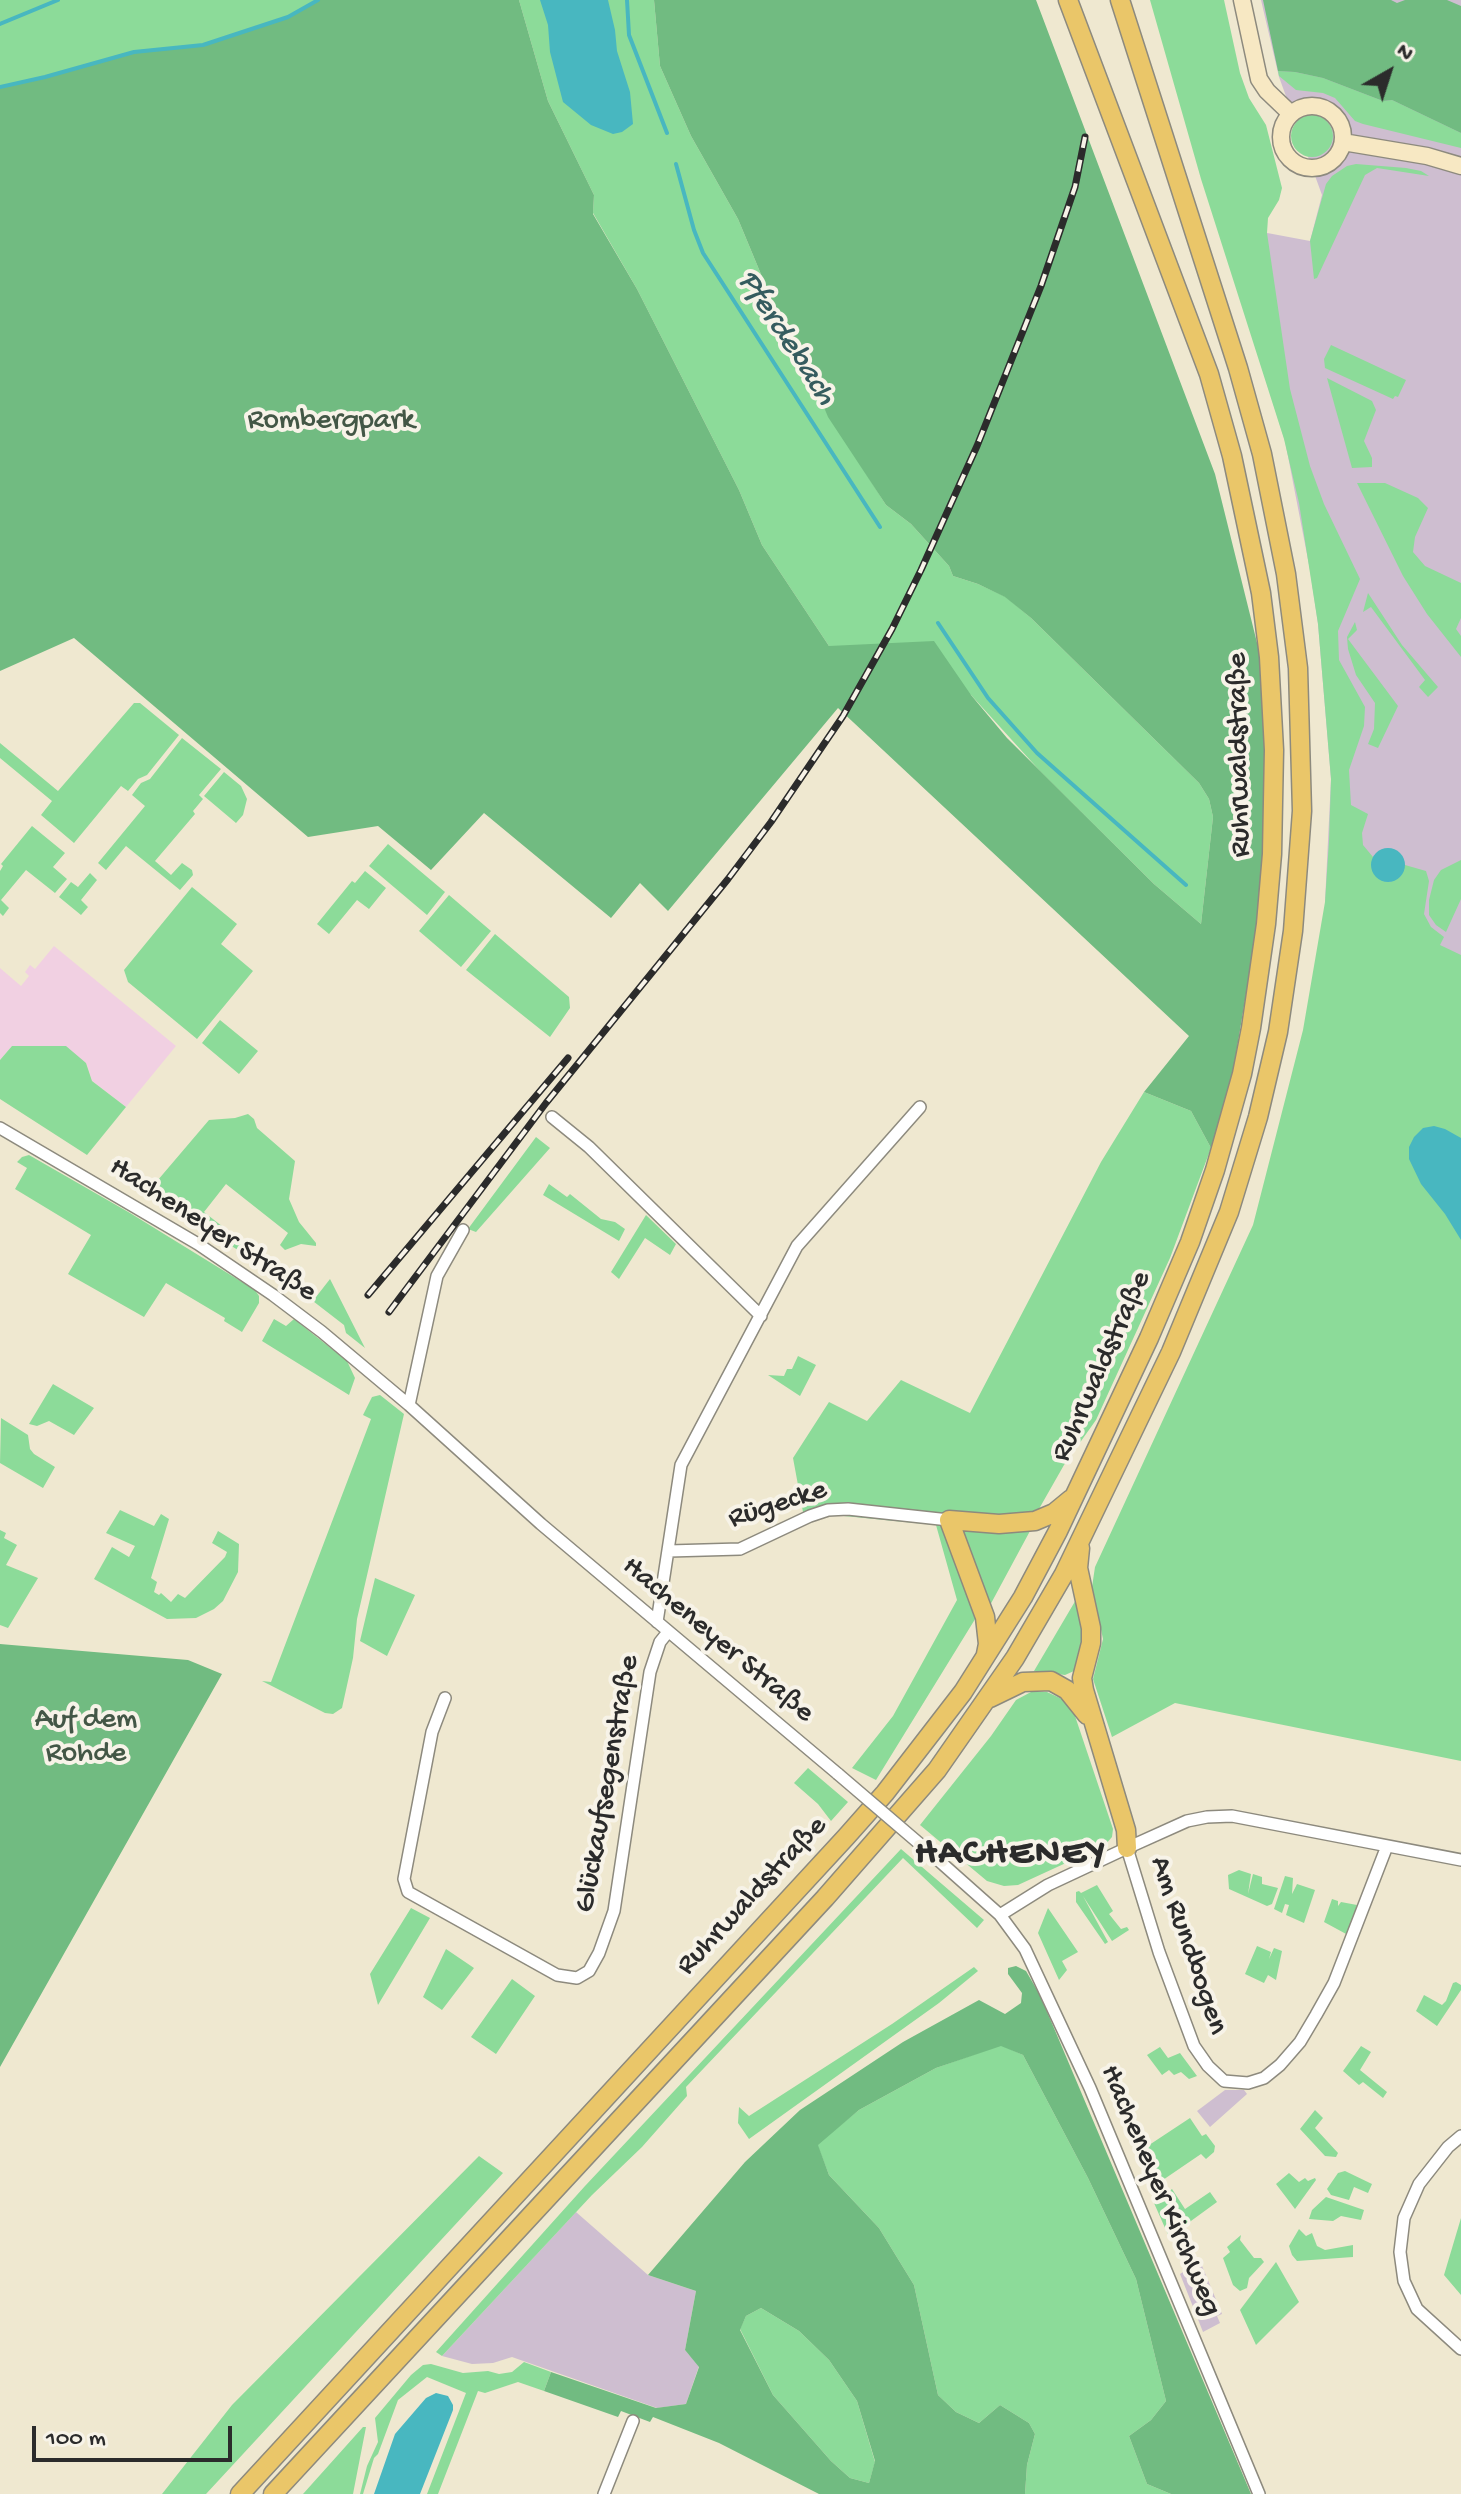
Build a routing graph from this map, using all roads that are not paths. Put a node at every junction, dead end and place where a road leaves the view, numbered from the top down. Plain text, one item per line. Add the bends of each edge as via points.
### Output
1 (1068, 0) edge
2 (1120, 0) edge
3 (1242, 0) edge
4 (1291, 114) junction
5 (1343, 142) junction
6 (1461, 166) edge
7 (920, 1107) dead end
8 (552, 1117) dead end
9 (0, 1128) edge
10 (463, 1230) dead end
11 (761, 1316) junction
12 (409, 1405) junction
13 (1078, 1490) junction
14 (949, 1520) junction
15 (1084, 1535) junction
16 (669, 1551) junction
17 (657, 1622) junction
18 (668, 1632) junction
19 (985, 1659) junction
20 (445, 1698) dead end
21 (988, 1699) junction
22 (1091, 1720) junction
23 (1387, 1846) junction
24 (1127, 1848) junction
25 (1461, 1860) edge
26 (1000, 1915) junction
27 (1461, 2136) edge
28 (1461, 2349) edge
29 (633, 2421) dead end
30 (240, 2494) edge
31 (273, 2494) edge
32 (604, 2494) edge
33 (1259, 2494) edge

1 - 13 highway, Ruhrwaldstraße via 1209,374 1232,456 1269,657 1275,795 1257,997 1226,1133 1190,1242
2 - 15 highway, Ruhrwaldstraße via 1262,454 1284,558 1298,668 1302,797 1298,887 1284,998 1258,1117 1211,1259
3 - 4 main road via 1259,79
4 - 5 main road via 1308,106 1327,110 1340,123
4 - 5 main road via 1281,141 1297,165 1326,165
5 - 6 main road
7 - 11 street, Glückaufsegenstraße via 797,1246
8 - 11 street
9 - 12 street, Hacheneyer Straße via 247,1277
10 - 12 street via 437,1276
11 - 16 street, Glückaufsegenstraße via 681,1465
12 - 17 street, Hacheneyer Straße
13 - 14 highway via 1063,1507 1035,1521
13 - 19 highway, Ruhrwaldstraße
14 - 16 street, Rügecke via 828,1510 740,1549
14 - 19 highway via 985,1617
15 - 21 highway, Ruhrwaldstraße
15 - 22 highway via 1078,1568 1091,1643 1082,1678
16 - 17 street, Glückaufsegenstraße
17 - 18 street, Hacheneyer Straße
18 - 20 street, Glückaufsegenstraße via 650,1672 614,1911 599,1953 589,1971 577,1978 557,1975 408,1892 406,1865 432,1732
18 - 26 street, Hacheneyer Straße, bridge
19 - 30 highway, Ruhrwaldstraße via 922,1747 846,1837
21 - 22 highway via 1023,1682 1051,1681 1078,1701
21 - 31 highway, Ruhrwaldstraße via 937,1770 825,1898
22 - 24 highway
23 - 24 street via 1220,1816 1187,1821
23 - 24 street, Am Rundbogen via 1334,1983 1316,2015 1280,2065 1248,2083 1224,2081 1194,2046
23 - 25 street
24 - 26 street via 1048,1885
26 - 33 street, Hacheneyer Kirchweg via 1025,1949 1058,2016
27 - 28 street via 1419,2184 1404,2218 1400,2252 1404,2281 1417,2309
29 - 32 street

